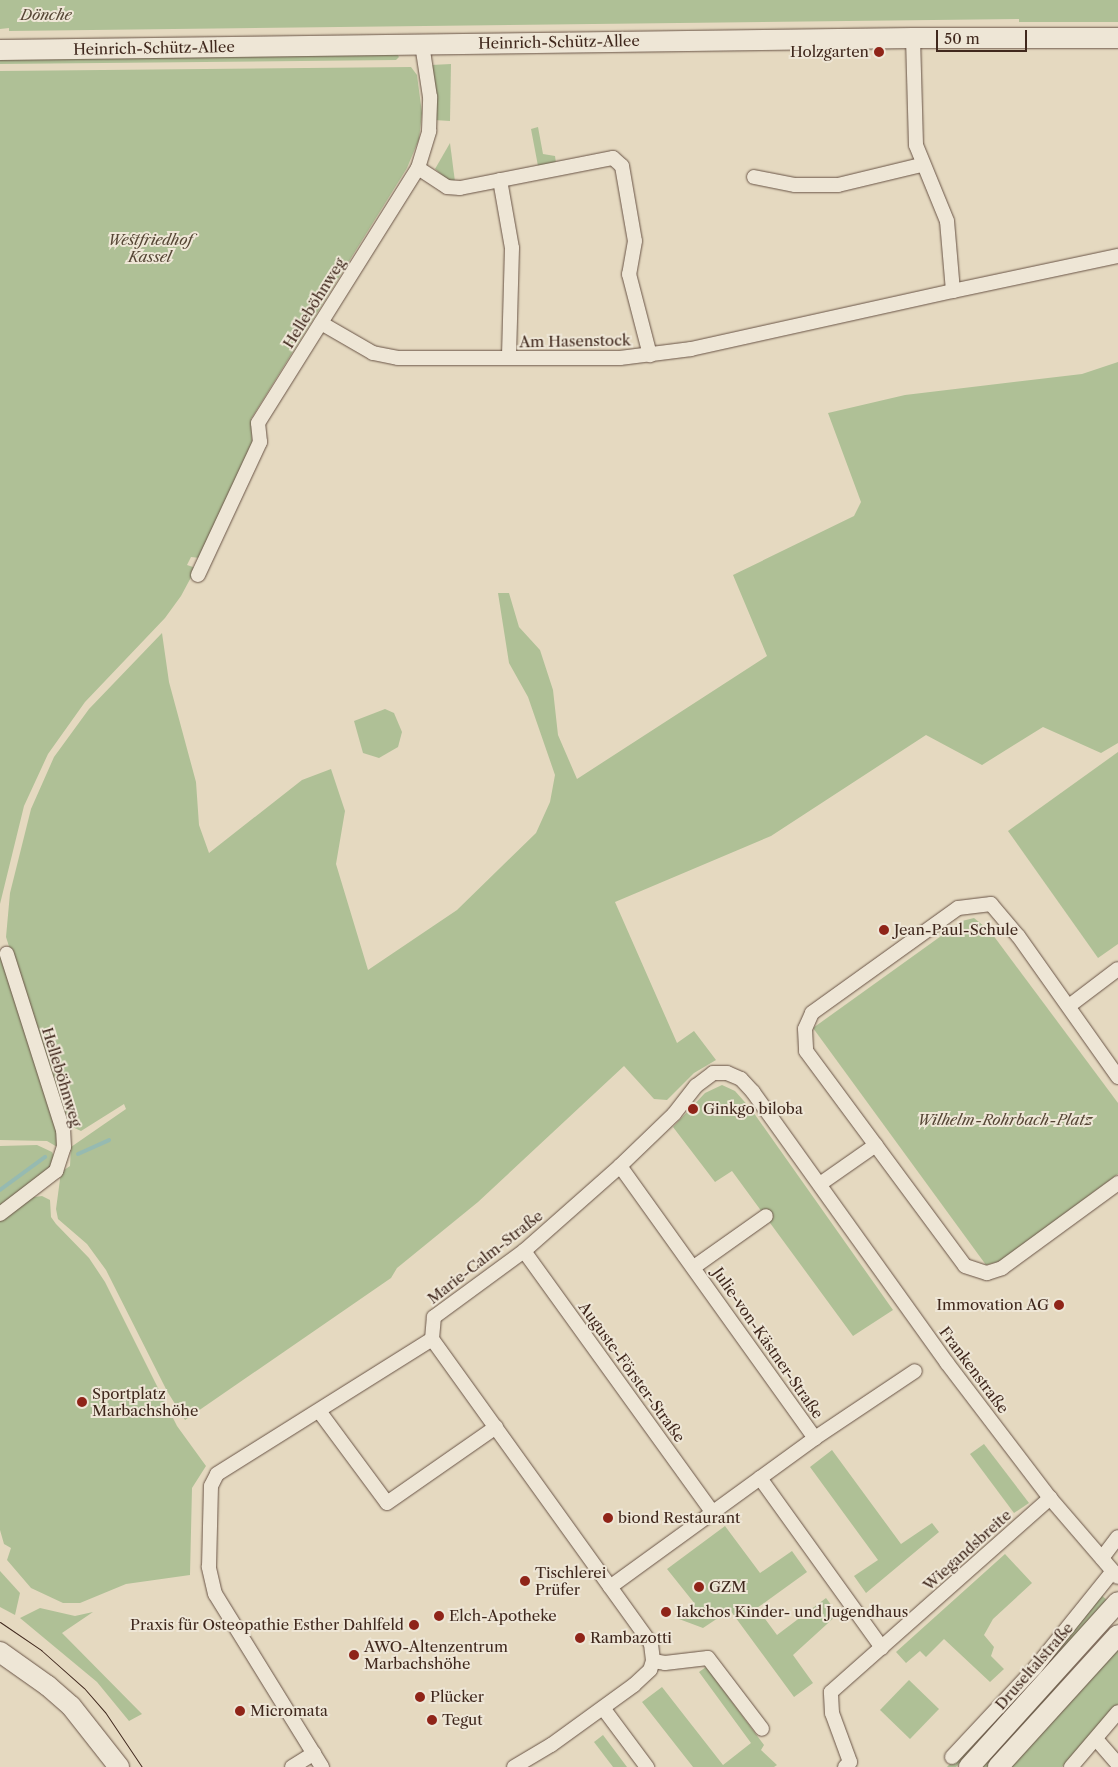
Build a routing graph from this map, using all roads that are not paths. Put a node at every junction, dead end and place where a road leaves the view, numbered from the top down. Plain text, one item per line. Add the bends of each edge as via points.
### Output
1 (913, 38) junction
2 (1118, 38) edge
3 (422, 44) junction
4 (0, 50) edge
5 (921, 164) junction
6 (418, 168) junction
7 (754, 177) dead end
8 (500, 180) junction
9 (1118, 256) edge
10 (954, 291) junction
11 (320, 323) junction
12 (650, 355) junction
13 (509, 358) junction
14 (198, 575) dead end
15 (7, 954) dead end
16 (1118, 969) edge
17 (1069, 1006) junction
18 (713, 1073) joint
19 (1118, 1077) edge
20 (876, 1145) junction
21 (620, 1166) junction
22 (1118, 1183) edge
23 (820, 1184) junction
24 (0, 1214) edge
25 (766, 1216) dead end
26 (524, 1251) junction
27 (694, 1267) junction
28 (432, 1339) junction
29 (915, 1371) dead end
30 (319, 1411) junction
31 (496, 1427) junction
32 (815, 1438) junction
33 (760, 1478) junction
34 (1050, 1498) junction
35 (712, 1512) junction
36 (1118, 1537) edge
37 (1102, 1558) junction
38 (1115, 1574) edge
39 (610, 1587) junction
40 (1118, 1602) edge
41 (1118, 1635) edge
42 (882, 1648) junction
43 (0, 1652) edge
44 (653, 1661) junction
45 (603, 1708) junction
46 (1118, 1712) edge
47 (762, 1729) dead end
48 (1096, 1739) junction
49 (314, 1753) junction
50 (960, 1762) edge
51 (1118, 1764) edge
52 (119, 1767) edge
53 (292, 1767) edge
54 (322, 1767) edge
55 (514, 1767) edge
56 (647, 1767) edge
57 (845, 1767) edge
58 (998, 1767) edge
59 (1071, 1767) edge

1 - 2 main road, Heinrich-Schütz-Allee
1 - 3 main road, Heinrich-Schütz-Allee
1 - 5 street via 916,145
3 - 4 main road, Heinrich-Schütz-Allee
3 - 6 street, Helleböhnweg via 430,97 429,131
5 - 7 street via 838,186 795,185
5 - 10 street via 947,221
6 - 8 street, Am Hasenstock via 447,187 460,188
6 - 11 street, Helleböhnweg
8 - 12 street, Am Hasenstock via 613,158 622,166 634,241 629,274
8 - 13 street, Am Hasenstock via 512,248
9 - 10 street
10 - 12 street via 691,349
11 - 13 street, Am Hasenstock via 373,353 398,358
11 - 14 street, Helleböhnweg via 258,423 260,442
12 - 13 street, Am Hasenstock
15 - 24 street, Helleböhnweg via 63,1130 64,1147 56,1171
16 - 17 street
17 - 19 street
17 - 20 street via 991,904 958,908 812,1013 805,1029 806,1051
18 - 21 street, Marie-Calm-Straße via 696,1086 674,1114
18 - 23 street, Frankenstraße via 727,1072 741,1079
20 - 22 street via 966,1266 987,1274 1002,1268
20 - 23 street
21 - 26 street, Marie-Calm-Straße
21 - 27 street, Julie-von-Kästner-Straße
23 - 34 street, Frankenstraße via 947,1363
25 - 27 street, Julie-von-Kästner-Straße
26 - 28 street, Marie-Calm-Straße via 434,1317
26 - 35 street, Auguste-Förster-Straße
27 - 32 street, Julie-von-Kästner-Straße
28 - 30 street
28 - 31 street
29 - 32 street
30 - 31 street via 387,1503
30 - 49 street via 217,1474 212,1486 209,1567 215,1594
31 - 39 street
32 - 33 street
33 - 35 street
33 - 42 street
34 - 37 street, Frankenstraße
34 - 42 street, Wiegandsbreite
35 - 39 street
36 - 37 street
37 - 38 street, Frankenstraße
38 - 50 street, Druseltalstraße
39 - 44 street via 651,1644
40 - 50 main road, Druseltalstraße
41 - 58 main road
42 - 57 street, Wiegandsbreite via 831,1692 832,1713 850,1762
43 - 52 main road via 71,1706
44 - 45 street via 650,1670
44 - 47 street via 665,1663 708,1658
45 - 55 street
45 - 56 street
46 - 48 street
48 - 51 street
48 - 59 street
49 - 53 street
49 - 54 street

